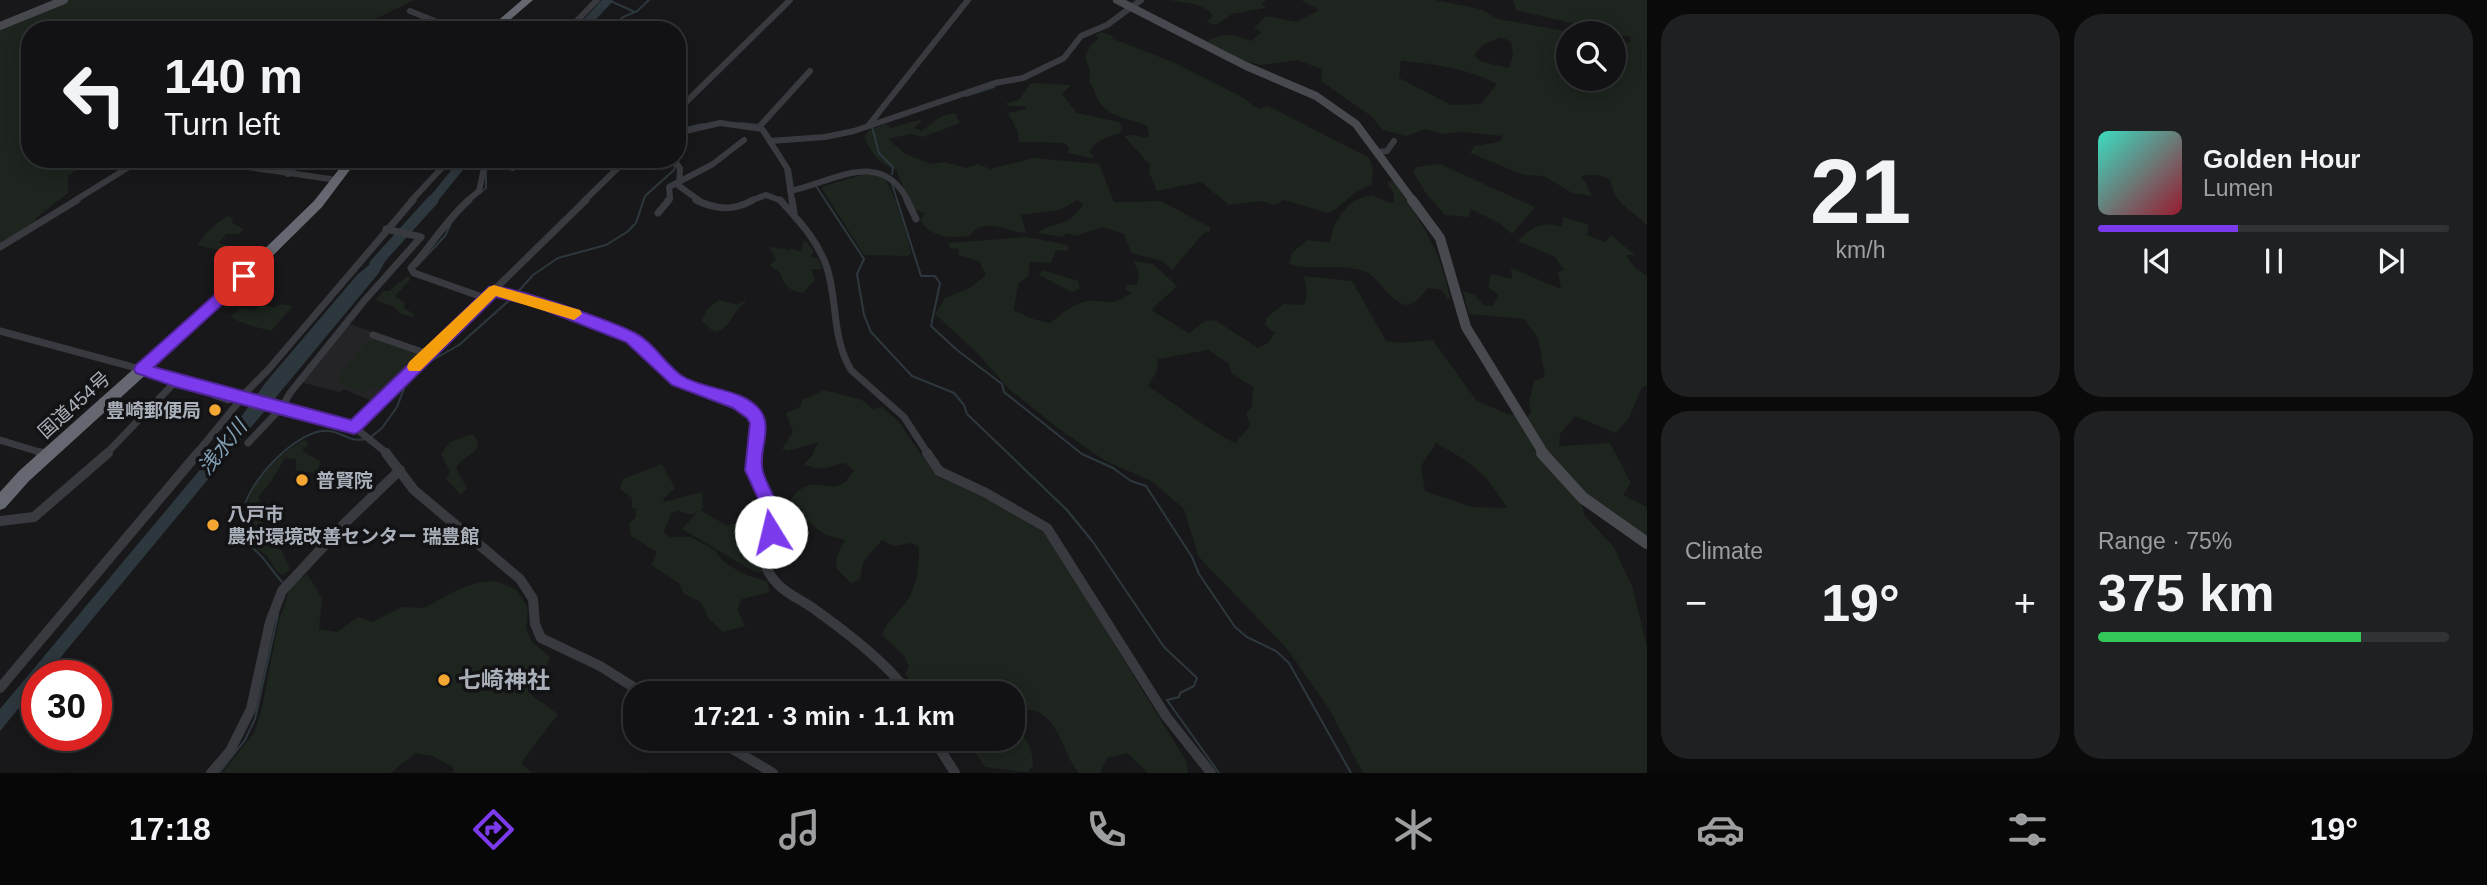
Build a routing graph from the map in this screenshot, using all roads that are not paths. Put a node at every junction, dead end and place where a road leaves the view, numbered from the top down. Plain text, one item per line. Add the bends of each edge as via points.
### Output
1 (64, 0) edge
2 (528, 0) edge
3 (597, 0) edge
4 (790, 0) edge
5 (968, 0) edge
6 (1117, 0) edge
7 (1141, 0) edge
8 (1133, 8) junction
9 (410, 11) dead end
10 (435, 21) edge
11 (503, 21) edge
12 (577, 21) edge
13 (0, 26) edge
14 (810, 71) dead end
15 (686, 102) edge
16 (868, 126) junction
17 (759, 127) junction
18 (686, 131) edge
19 (744, 140) dead end
20 (770, 141) junction
21 (1394, 141) dead end
22 (1378, 152) junction
23 (127, 168) edge
24 (250, 168) edge
25 (294, 168) edge
26 (346, 168) edge
27 (442, 168) edge
28 (484, 168) edge
29 (618, 168) edge
30 (680, 168) edge
31 (288, 174) junction
32 (337, 180) junction
33 (676, 183) junction
34 (790, 191) junction
35 (658, 213) dead end
36 (794, 213) junction
37 (916, 219) dead end
38 (387, 229) junction
39 (0, 247) edge
40 (494, 290) junction
41 (485, 298) junction
42 (0, 331) edge
43 (373, 335) dead end
44 (428, 354) junction
45 (142, 369) junction
46 (176, 381) junction
47 (211, 389) junction
48 (242, 398) junction
49 (228, 400) dead end
50 (280, 407) junction
51 (354, 427) junction
52 (4, 441) edge
53 (248, 443) dead end
54 (0, 450) edge
55 (48, 454) junction
56 (400, 470) junction
57 (0, 503) edge
58 (0, 521) edge
59 (1647, 543) edge
60 (624, 681) edge
61 (900, 681) edge
62 (0, 688) edge
63 (736, 751) edge
64 (941, 751) edge
65 (211, 773) edge
66 (774, 773) edge
67 (955, 773) edge
68 (1211, 773) edge

1 - 13 street
2 - 11 highway
3 - 12 street
4 - 15 street
5 - 16 street
6 - 8 street
7 - 8 street
8 - 16 street via 1081,36 1064,58 1023,78 995,83
8 - 22 street via 1326,102 1356,124
9 - 10 street
14 - 17 street
16 - 20 street via 825,137
17 - 18 street via 720,123
17 - 20 street
19 - 33 street
20 - 34 street via 789,171
21 - 22 street via 1387,151
22 - 59 street via 1440,238 1466,327 1538,448 1583,498
23 - 39 street
24 - 31 street
25 - 31 street
26 - 32 highway, 国道454号
27 - 38 street
28 - 41 street via 479,191 454,213 411,268 414,273
29 - 40 street
30 - 33 street
31 - 32 street
32 - 45 highway, 国道454号 via 251,270
33 - 35 street via 668,189 670,198
33 - 36 street via 712,207 740,207 765,195 777,197
34 - 36 street
34 - 37 street via 859,172 880,173 895,179
36 - 68 street via 813,237 827,267 834,320 851,370 904,417 939,471 1047,528 1166,716
38 - 48 street
38 - 50 street via 421,237
40 - 41 street
40 - 61 street via 569,312 631,338 677,381 753,413 758,423 754,470 772,520 768,570 784,591 816,610
41 - 44 street
42 - 45 street
43 - 44 street
44 - 51 street
45 - 46 street
45 - 55 highway, 国道454号
46 - 47 street
46 - 58 street via 122,440 40,513
47 - 48 street
47 - 49 street
48 - 50 street
48 - 62 street
50 - 51 street
50 - 53 street
51 - 56 street via 378,444
52 - 54 street
52 - 55 street
55 - 57 highway, 国道454号
56 - 60 street via 414,491 520,579 533,598 541,638
56 - 65 street via 280,595 250,717 240,738
63 - 66 street
64 - 67 street

